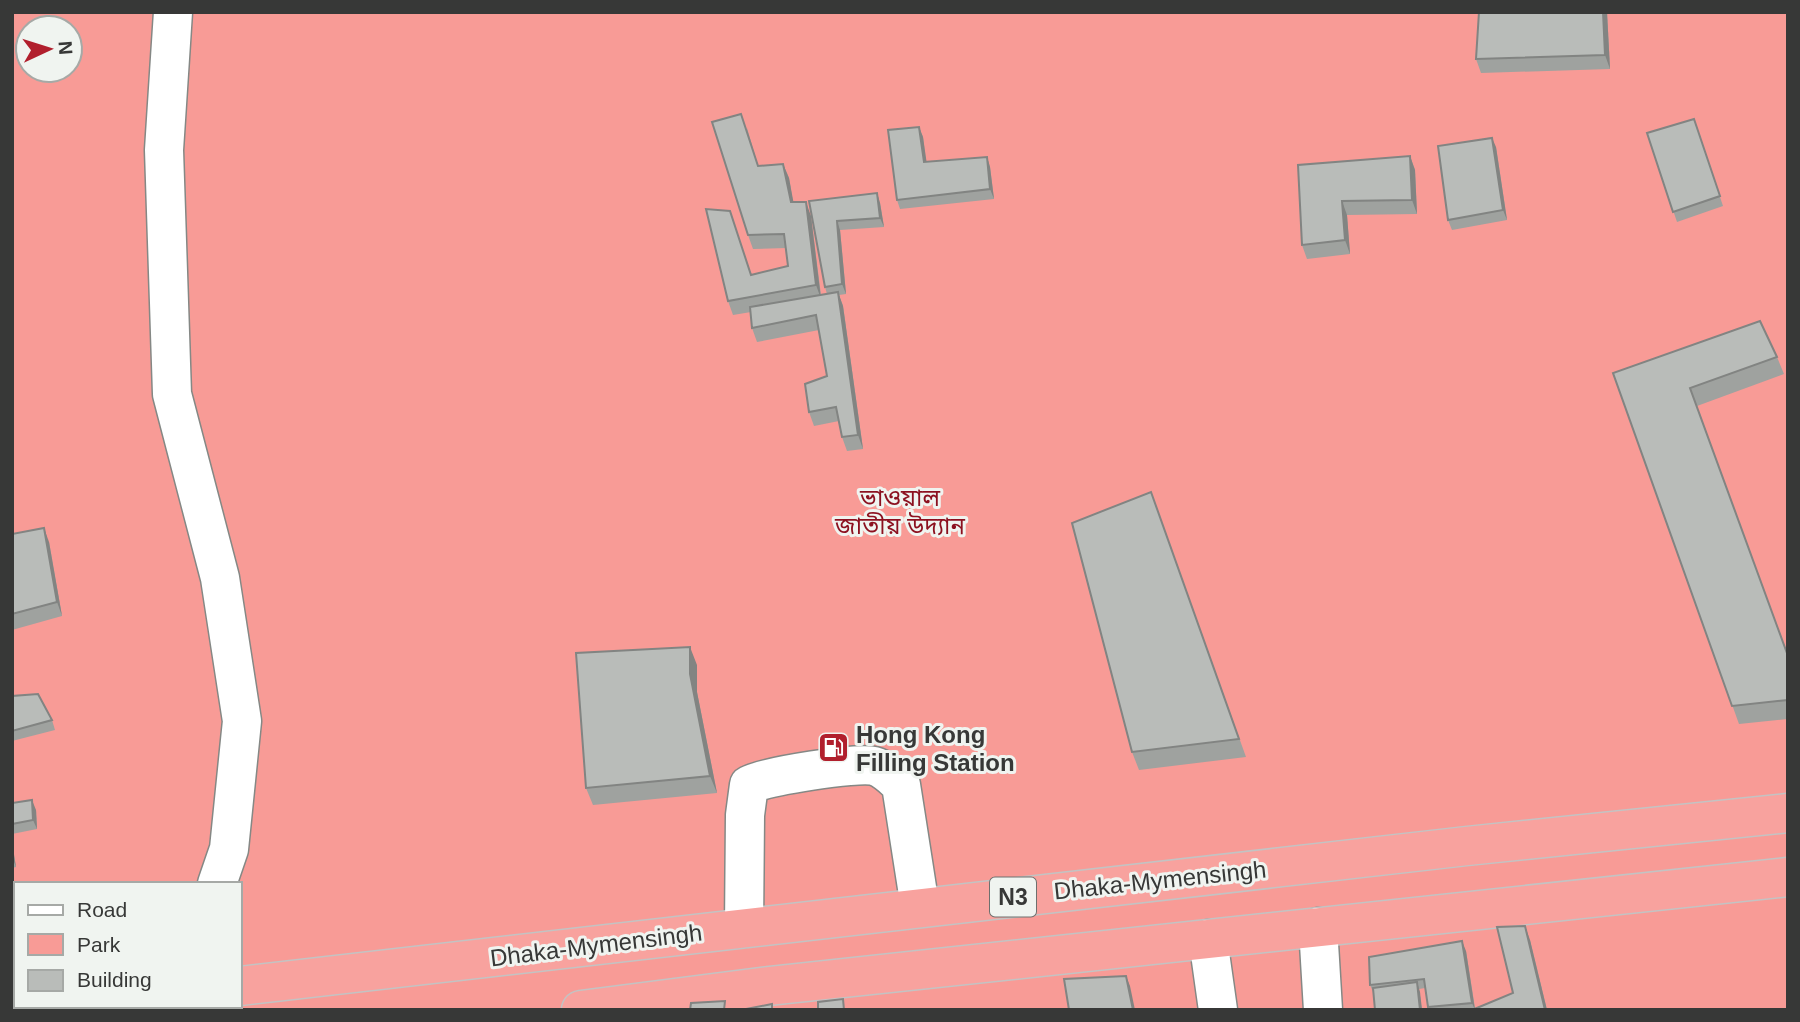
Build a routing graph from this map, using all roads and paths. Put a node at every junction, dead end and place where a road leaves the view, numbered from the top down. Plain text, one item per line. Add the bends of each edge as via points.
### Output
1 (173, 12) edge
2 (1788, 813) edge
3 (1788, 877) edge
4 (218, 882) edge
5 (920, 908) junction
6 (1318, 927) junction
7 (744, 928) junction
8 (1208, 939) junction
9 (242, 986) edge
10 (581, 1010) edge
11 (1218, 1010) edge
12 (1323, 1010) edge

1 - 4 street via 164,150 172,394 220,578 242,721 229,849
2 - 5 highway, Dhaka-Mymensingh / N3
3 - 6 highway
5 - 7 highway, Dhaka-Mymensingh / N3
5 - 7 street via 901,785 873,766 807,772 749,785 744,815
6 - 8 highway
6 - 12 street
7 - 9 highway, Dhaka-Mymensingh / N3
8 - 10 highway
8 - 11 street

